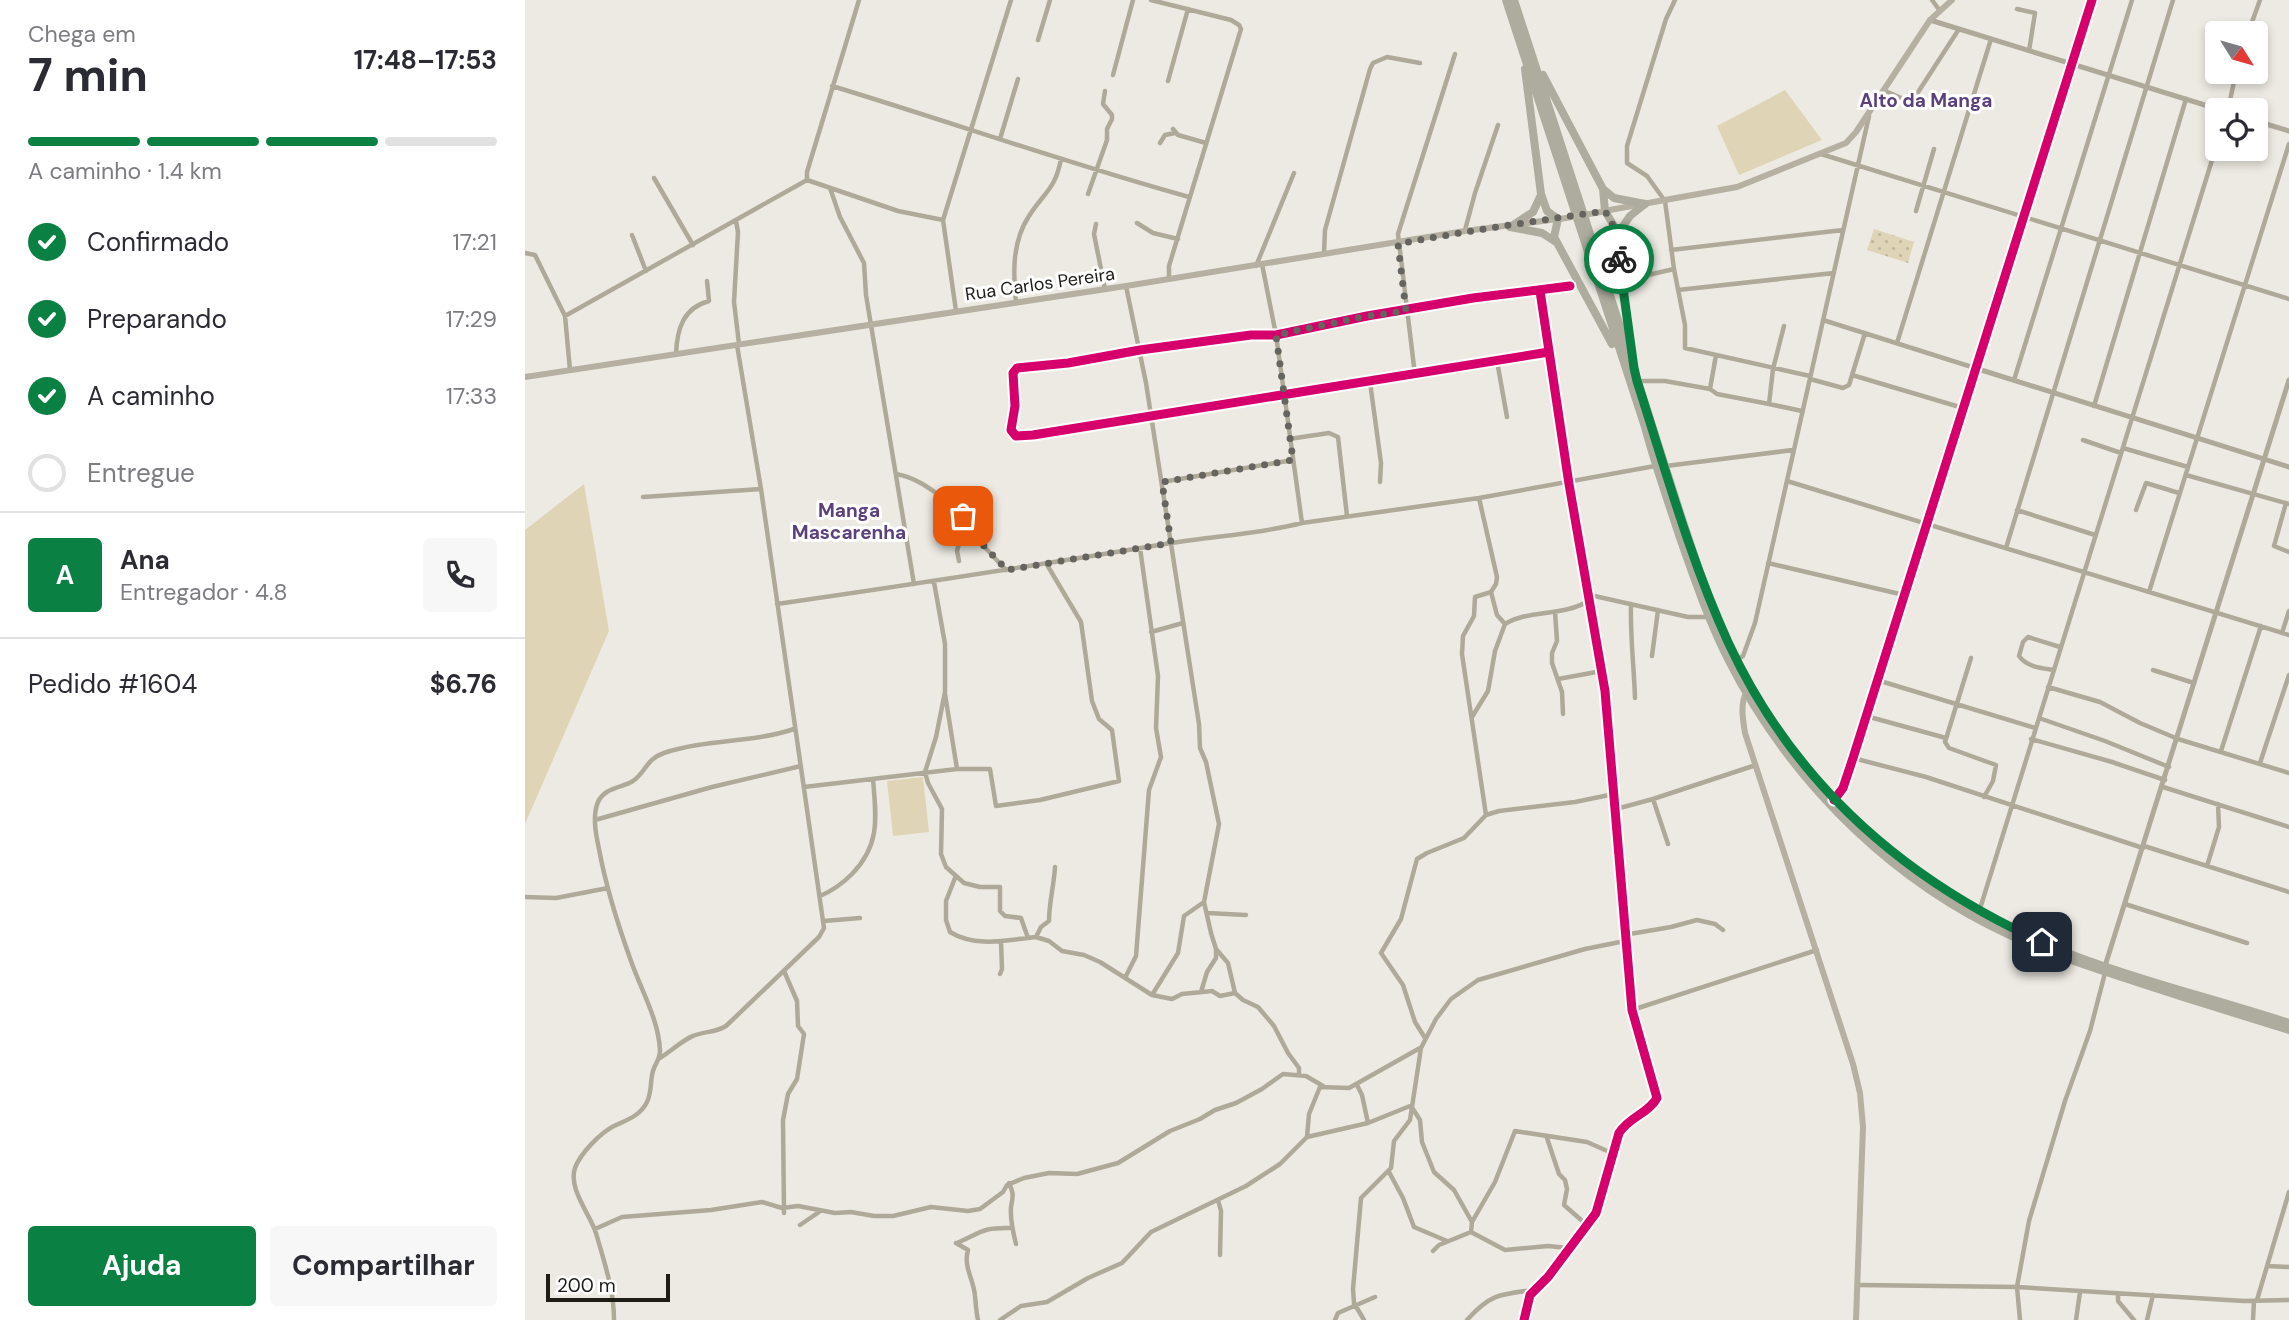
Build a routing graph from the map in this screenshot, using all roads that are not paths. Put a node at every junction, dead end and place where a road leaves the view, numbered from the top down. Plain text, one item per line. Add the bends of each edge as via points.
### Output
1 (859, 0) edge
2 (1011, 0) edge
3 (1050, 0) edge
4 (1133, 0) edge
5 (1151, 0) edge
6 (1506, 0) edge
7 (1514, 0) edge
8 (1675, 0) edge
9 (1932, 0) edge
10 (1952, 0) edge
11 (2092, 0) edge
12 (2132, 0) edge
13 (2173, 0) edge
14 (2260, 0) edge
15 (1159, 1) edge
16 (1188, 9) junction
17 (2017, 9) dead end
18 (1940, 11) junction
19 (1930, 20) junction
20 (2252, 21) edge
21 (1959, 29) junction
22 (1991, 39) junction
23 (1038, 40) dead end
24 (2029, 51) junction
25 (1455, 54) dead end
26 (1525, 59) junction
27 (1420, 63) dead end
28 (1536, 64) junction
29 (2071, 64) junction
30 (1113, 75) dead end
31 (2109, 76) junction
32 (1019, 79) dead end
33 (1168, 81) dead end
34 (832, 86) junction
35 (2148, 88) junction
36 (1883, 90) junction
37 (1105, 91) dead end
38 (2186, 99) junction
39 (2205, 105) edge
40 (1871, 110) junction
41 (1498, 125) dead end
42 (2268, 125) edge
43 (970, 130) junction
44 (2289, 131) edge
45 (1000, 139) junction
46 (1206, 143) junction
47 (1160, 144) dead end
48 (2289, 144) edge
49 (1934, 149) dead end
50 (1821, 154) junction
51 (1062, 159) junction
52 (2211, 161) edge
53 (1858, 166) junction
54 (1094, 171) junction
55 (1294, 173) dead end
56 (654, 178) dead end
57 (807, 180) junction
58 (1923, 186) junction
59 (831, 188) junction
60 (1603, 189) junction
61 (1944, 193) junction
62 (1088, 194) dead end
63 (1541, 194) junction
64 (1189, 197) junction
65 (1665, 201) junction
66 (1645, 204) junction
67 (1603, 211) junction
68 (1916, 211) dead end
69 (2023, 216) junction
70 (1559, 219) junction
71 (943, 220) junction
72 (736, 221) junction
73 (1096, 223) dead end
74 (1137, 223) dead end
75 (1510, 227) junction
76 (2061, 228) junction
77 (1843, 230) junction
78 (1465, 231) junction
79 (632, 235) dead end
80 (1616, 236) junction
81 (1178, 239) junction
82 (2101, 240) junction
83 (1556, 242) junction
84 (1398, 244) junction
85 (693, 245) junction
86 (1671, 250) junction
87 (525, 253) edge
88 (2140, 253) junction
89 (1324, 254) junction
90 (2178, 264) junction
91 (1259, 265) junction
92 (1674, 269) junction
93 (646, 271) junction
94 (1834, 273) junction
95 (1169, 279) junction
96 (707, 281) dead end
97 (1622, 281) junction
98 (2245, 285) junction
99 (1126, 286) junction
100 (1570, 286) dead end
101 (1105, 289) junction
102 (1678, 290) junction
103 (1540, 291) junction
104 (2289, 299) edge
105 (1016, 302) junction
106 (956, 310) junction
107 (1406, 311) junction
108 (565, 316) junction
109 (1823, 320) junction
110 (871, 324) junction
111 (1784, 326) dead end
112 (1865, 333) junction
113 (1276, 335) junction
114 (1897, 343) junction
115 (738, 345) junction
116 (1140, 350) junction
117 (1549, 352) junction
118 (676, 354) junction
119 (1717, 355) junction
120 (1497, 360) junction
121 (1622, 360) junction
122 (1634, 368) junction
123 (1975, 368) junction
124 (1773, 369) junction
125 (570, 370) junction
126 (1415, 374) junction
127 (1852, 375) junction
128 (525, 377) edge
129 (1810, 377) junction
130 (2014, 380) junction
131 (2289, 380) edge
132 (1637, 381) junction
133 (1370, 382) junction
134 (1710, 389) junction
135 (2054, 393) junction
136 (1284, 395) junction
137 (1769, 404) junction
138 (2094, 406) junction
139 (1963, 408) junction
140 (1802, 411) junction
141 (1151, 415) junction
142 (1507, 416) dead end
143 (2131, 417) junction
144 (2197, 438) junction
145 (1289, 439) junction
146 (2083, 440) dead end
147 (1793, 450) junction
148 (2122, 450) junction
149 (1293, 460) junction
150 (2265, 460) junction
151 (1660, 466) junction
152 (2188, 467) junction
153 (2289, 467) edge
154 (896, 474) junction
155 (2186, 475) junction
156 (1787, 481) junction
157 (1162, 482) junction
158 (1380, 482) dead end
159 (1569, 484) junction
160 (761, 489) junction
161 (2179, 493) junction
162 (2254, 494) junction
163 (643, 498) dead end
164 (1479, 498) junction
165 (2288, 503) edge
166 (2017, 510) junction
167 (2136, 510) dead end
168 (1347, 516) junction
169 (1302, 523) junction
170 (1926, 524) junction
171 (964, 525) junction
172 (2095, 535) junction
173 (1171, 543) junction
174 (1140, 548) junction
175 (2006, 548) junction
176 (2289, 552) edge
177 (959, 561) dead end
178 (1047, 563) junction
179 (1768, 563) junction
180 (1007, 570) junction
181 (2084, 572) junction
182 (934, 582) junction
183 (913, 584) junction
184 (1491, 592) junction
185 (2149, 592) junction
186 (1904, 595) junction
187 (1590, 598) junction
188 (776, 604) junction
189 (1631, 604) junction
190 (1658, 610) junction
191 (2289, 611) edge
192 (1555, 612) junction
193 (2217, 613) junction
194 (1709, 617) junction
195 (1183, 623) junction
196 (1505, 624) junction
197 (2261, 626) junction
198 (1151, 632) junction
199 (2282, 633) junction
200 (2289, 635) edge
201 (2061, 647) junction
202 (1652, 656) dead end
203 (1971, 658) dead end
204 (1737, 660) junction
205 (2054, 670) junction
206 (2154, 670) dead end
207 (1602, 671) junction
208 (2289, 675) edge
209 (1558, 679) junction
210 (1877, 680) junction
211 (2195, 684) junction
212 (2048, 687) junction
213 (945, 692) junction
214 (1746, 693) junction
215 (1635, 698) dead end
216 (1957, 704) junction
217 (1563, 714) dead end
218 (1866, 716) junction
219 (1471, 718) junction
220 (2039, 718) junction
221 (2035, 728) junction
222 (794, 729) junction
223 (1946, 738) junction
224 (2031, 739) junction
225 (2178, 739) junction
226 (2221, 751) junction
227 (1853, 758) junction
228 (2260, 763) junction
229 (1756, 765) junction
230 (800, 766) junction
231 (2169, 766) junction
232 (957, 769) junction
233 (925, 772) junction
234 (2289, 773) edge
235 (873, 779) junction
236 (2164, 783) junction
237 (804, 787) junction
238 (1614, 794) junction
239 (1984, 797) junction
240 (1653, 799) junction
241 (1834, 800) junction
242 (2218, 804) junction
243 (2011, 806) junction
244 (1616, 809) junction
245 (1486, 814) junction
246 (595, 820) junction
247 (2289, 827) edge
248 (1668, 844) dead end
249 (2143, 847) junction
250 (2207, 866) junction
251 (1055, 867) dead end
252 (955, 877) junction
253 (608, 888) junction
254 (2289, 892) edge
255 (820, 896) junction
256 (525, 897) edge
257 (1203, 902) junction
258 (2125, 904) junction
259 (1979, 912) junction
260 (1207, 914) junction
261 (1246, 915) dead end
262 (860, 918) dead end
263 (824, 921) junction
264 (1723, 930) dead end
265 (1036, 937) junction
266 (1028, 938) junction
267 (1625, 938) junction
268 (1000, 941) junction
269 (2247, 943) dead end
270 (1216, 950) junction
271 (1817, 950) junction
272 (2105, 970) junction
273 (784, 971) junction
274 (1000, 974) dead end
275 (1125, 978) junction
276 (1201, 993) junction
277 (1235, 993) junction
278 (1152, 995) junction
279 (2206, 1001) junction
280 (1632, 1010) junction
281 (2240, 1011) junction
282 (2289, 1023) edge
283 (2289, 1030) edge
284 (1425, 1038) junction
285 (1421, 1048) junction
286 (660, 1058) junction
287 (1299, 1074) junction
288 (1357, 1085) junction
289 (1324, 1086) junction
290 (1411, 1106) junction
291 (1367, 1123) junction
292 (1307, 1137) junction
293 (1547, 1138) junction
294 (1614, 1154) junction
295 (1389, 1172) junction
296 (1009, 1183) junction
297 (2289, 1192) edge
298 (1218, 1200) junction
299 (784, 1210) junction
300 (823, 1211) junction
301 (1472, 1222) junction
302 (800, 1225) dead end
303 (1588, 1226) junction
304 (1012, 1228) junction
305 (595, 1229) junction
306 (1471, 1231) junction
307 (1448, 1241) junction
308 (1016, 1244) dead end
309 (1568, 1248) junction
310 (1433, 1251) dead end
311 (1220, 1255) dead end
312 (2267, 1266) junction
313 (2289, 1267) edge
314 (1858, 1285) junction
315 (2017, 1287) junction
316 (1534, 1290) junction
317 (2080, 1292) junction
318 (2118, 1293) junction
319 (2153, 1295) junction
320 (1374, 1297) dead end
321 (2255, 1300) junction
322 (2289, 1300) edge
323 (1356, 1307) junction
324 (614, 1320) edge
325 (978, 1320) edge
326 (1000, 1320) edge
327 (1335, 1320) edge
328 (1364, 1320) edge
329 (1467, 1320) edge
330 (1524, 1320) edge
331 (1856, 1320) edge
332 (2020, 1320) edge
333 (2076, 1320) edge
334 (2134, 1320) edge
335 (2147, 1320) edge
336 (2253, 1320) edge

1 - 34 street
2 - 43 street
3 - 23 street
4 - 30 street
5 - 15 street
6 - 26 highway
7 - 28 highway
8 - 65 street via 1626,153 1627,163 1647,176
9 - 18 street
10 - 18 main road, Rua Carlos Pereira
11 - 29 street
12 - 31 street
13 - 35 street
14 - 20 street
15 - 16 street
16 - 33 street
16 - 46 street via 1231,20 1241,29
17 - 24 street via 2035,13
18 - 19 main road, Rua Carlos Pereira
19 - 21 street
19 - 36 main road, Rua Carlos Pereira
21 - 22 street
21 - 36 street via 1913,100
22 - 24 street
22 - 61 street
24 - 29 street
25 - 84 street
26 - 63 highway
26 - 121 highway
27 - 89 street via 1387,57 1373,63 1325,230
28 - 60 highway
28 - 122 highway
29 - 31 street
29 - 69 street
31 - 35 street
31 - 76 street
32 - 45 street
34 - 43 street
34 - 57 street
35 - 38 street
35 - 82 street
36 - 40 main road, Rua Carlos Pereira
37 - 54 street via 1103,104 1112,119
38 - 39 street
38 - 88 street
40 - 50 main road, Rua Carlos Pereira via 1852,137
40 - 53 street
41 - 78 street
42 - 44 street
43 - 45 street
43 - 71 street
45 - 51 street
46 - 47 street via 1174,131
46 - 64 street
48 - 98 street
49 - 58 street
50 - 53 street
50 - 65 main road, Rua Carlos Pereira via 1740,186
51 - 54 street
51 - 105 street via 1055,183 1021,228 1014,265
52 - 90 street
53 - 58 street
53 - 77 street
54 - 62 street
54 - 64 street
55 - 91 street
56 - 85 street
57 - 59 street
57 - 72 street
58 - 61 street
58 - 68 street
59 - 71 street via 898,211
59 - 110 street via 864,263
60 - 66 highway via 1614,198
60 - 67 highway
61 - 69 street
61 - 114 street
63 - 70 highway via 1547,211
63 - 75 highway via 1533,212
64 - 81 street
65 - 66 main road, Rua Carlos Pereira
65 - 86 street
66 - 67 main road, Rua Carlos Pereira
66 - 80 highway via 1623,223
67 - 70 main road, Rua Carlos Pereira, bridge
67 - 80 highway
69 - 76 street
69 - 123 street
70 - 75 main road, Rua Carlos Pereira
70 - 83 highway via 1553,233
71 - 106 street
72 - 85 street
72 - 115 street
73 - 101 street via 1093,230
74 - 81 street
75 - 78 main road, Rua Carlos Pereira
75 - 83 highway via 1542,233
76 - 82 street
76 - 130 street
77 - 86 street
77 - 94 street
78 - 84 main road, Rua Carlos Pereira
79 - 93 street
80 - 97 highway
81 - 95 street
82 - 88 street
82 - 135 street
83 - 121 highway
84 - 89 main road, Rua Carlos Pereira
84 - 107 street
85 - 93 street
86 - 92 street
87 - 108 street via 535,255
88 - 90 street
88 - 138 street
89 - 91 main road, Rua Carlos Pereira
90 - 98 street
90 - 143 street
91 - 95 main road, Rua Carlos Pereira
91 - 113 street
92 - 97 street
92 - 102 street
93 - 108 street
94 - 102 street
94 - 109 street
95 - 99 main road, Rua Carlos Pereira
96 - 118 street via 709,301 698,304 684,318
97 - 122 highway
98 - 104 street
98 - 144 street
99 - 101 main road, Rua Carlos Pereira
99 - 116 street
100 - 103 street
101 - 105 main road, Rua Carlos Pereira
102 - 119 street via 1685,348
103 - 107 street
103 - 117 street
105 - 106 main road, Rua Carlos Pereira
106 - 110 main road, Rua Carlos Pereira
107 - 113 street
107 - 126 street
108 - 125 street
109 - 112 street
109 - 129 street
110 - 115 main road, Rua Carlos Pereira
110 - 154 street
111 - 124 street
112 - 114 street
112 - 127 street
113 - 116 street
113 - 136 street
114 - 123 street
115 - 118 main road, Rua Carlos Pereira
115 - 160 street
116 - 141 street
116 - 141 street via 1014,369 1011,430 1016,436 1033,435
117 - 120 street
117 - 159 street
118 - 125 main road, Rua Carlos Pereira
119 - 124 street
119 - 134 street
120 - 126 street
120 - 142 street
121 - 151 highway
122 - 132 highway
123 - 130 street
123 - 139 street
124 - 129 street
124 - 137 street
125 - 128 main road, Rua Carlos Pereira
126 - 133 street
127 - 129 street via 1843,388
127 - 139 street
129 - 140 street
130 - 135 street
131 - 150 street
132 - 134 street
132 - 151 highway
133 - 136 street
133 - 158 street
134 - 137 street
135 - 138 street
135 - 166 street
136 - 141 street
136 - 145 street
137 - 140 street
138 - 143 street
139 - 170 street
140 - 147 street
141 - 157 street
143 - 144 street
143 - 148 street
144 - 150 street
144 - 152 street
145 - 149 street
145 - 168 street via 1329,433 1338,437
146 - 148 street
147 - 151 street
147 - 156 street
148 - 152 street
148 - 172 street
149 - 157 street
149 - 169 street
150 - 153 street
150 - 162 street
151 - 159 street
151 - 194 highway
151 - 204 highway
152 - 155 street
154 - 171 street via 922,482 961,511
154 - 183 street
155 - 161 street
155 - 162 street
156 - 170 street
156 - 179 street
157 - 173 street
159 - 164 street
159 - 187 street
160 - 163 street
160 - 188 street
161 - 167 street via 2146,483
161 - 185 street
162 - 165 street
162 - 193 street
164 - 168 street
164 - 184 street via 1497,577
165 - 176 street via 2274,546
166 - 172 street
166 - 175 street
168 - 169 street
169 - 173 street
170 - 175 street
170 - 186 street
171 - 177 street via 957,549
171 - 180 street
172 - 181 street
173 - 174 street
173 - 195 street
174 - 178 street
174 - 198 street
175 - 181 street
178 - 180 street
178 - 232 street via 1081,622 1092,701 1099,719 1112,730 1119,781 996,806 990,769
179 - 186 street
179 - 204 street via 1755,623 1743,656
180 - 182 street
181 - 185 street
181 - 201 street
182 - 183 street
182 - 213 street via 945,644
183 - 188 street
184 - 196 street via 1497,615
184 - 219 street via 1475,597 1474,616 1463,636
185 - 193 street
186 - 210 street
187 - 189 street
187 - 192 street via 1575,609
187 - 207 street
188 - 222 street
189 - 190 street
189 - 215 street
190 - 194 street
190 - 202 street
191 - 199 street
192 - 196 street
192 - 209 street via 1557,641 1552,663
193 - 197 street
193 - 211 street
194 - 214 highway
195 - 198 street
195 - 257 street via 1199,748 1219,824
196 - 219 street via 1488,691
197 - 199 street
197 - 226 street
198 - 275 street via 1161,757 1149,790 1136,956
199 - 200 street
201 - 205 street
201 - 205 street via 2028,638 2023,642 2022,660
203 - 216 street
204 - 241 highway via 1769,715
205 - 212 street
206 - 211 street
207 - 209 street
207 - 238 street
208 - 228 street
209 - 217 street
210 - 216 street
210 - 218 street
211 - 225 street
212 - 220 street
212 - 225 street via 2107,705
213 - 232 street
213 - 233 street
214 - 229 main road via 1743,720
214 - 272 highway via 1799,771 1881,852 1989,925 2055,955
216 - 221 street
216 - 223 street
218 - 223 street
218 - 227 street
219 - 245 street
220 - 221 street
220 - 231 street
221 - 224 street
222 - 230 street
222 - 246 street via 693,746 653,758 636,779 598,801
223 - 239 street via 1949,748 1996,765
224 - 236 street via 2112,762
224 - 243 street
225 - 226 street
225 - 231 street
226 - 228 street
227 - 239 street
227 - 241 street
228 - 234 street
229 - 240 street
229 - 271 main road
230 - 237 street
230 - 246 street
231 - 236 street
232 - 233 street
233 - 235 street
233 - 252 street via 942,809 942,858
235 - 237 street
235 - 255 street via 876,828 871,850 839,887
236 - 242 street
236 - 249 street
237 - 255 street
238 - 244 street
238 - 245 street
239 - 243 street
240 - 244 street
240 - 248 street
241 - 259 highway via 1914,870
242 - 247 street
242 - 250 street via 2219,827
243 - 249 street
243 - 259 street
244 - 267 street
245 - 284 street via 1464,838 1417,859 1401,919 1381,953 1403,985
246 - 253 street
249 - 250 street
249 - 258 street
250 - 254 street
251 - 265 street via 1049,920
252 - 266 street via 972,886 1000,887 1000,911 1021,918
252 - 268 street via 946,901 950,932 964,940
253 - 256 street via 556,898
253 - 286 street via 649,1006
255 - 263 street
257 - 260 street
257 - 278 street via 1184,916 1178,953
258 - 269 street
258 - 272 street
259 - 272 highway
260 - 261 street
260 - 270 street
262 - 263 street
263 - 273 street via 819,937
264 - 267 street via 1697,920
265 - 266 street
265 - 275 street via 1062,951 1100,962
266 - 268 street
267 - 280 street
267 - 284 street via 1478,980 1451,999
268 - 274 street
270 - 276 street
270 - 277 street via 1228,963
271 - 280 street
271 - 314 main road via 1860,1093
272 - 279 highway
272 - 279 highway
272 - 315 street via 2029,1221
273 - 286 street via 719,1031 692,1036
273 - 299 street via 804,1034 797,1079 788,1094 783,1120
275 - 278 street
276 - 277 street
276 - 278 street via 1172,999
277 - 287 street via 1258,1007 1274,1026
279 - 281 highway
280 - 294 street via 1657,1098 1624,1126
281 - 282 highway
281 - 283 highway
284 - 285 street
285 - 288 street
285 - 290 street
286 - 305 street via 647,1103 627,1122 601,1135 575,1168 574,1182
287 - 289 street
287 - 296 street via 1281,1074 1237,1103 1170,1131 1118,1163
288 - 289 street via 1344,1089
288 - 291 street
289 - 292 street via 1313,1103
290 - 291 street
290 - 295 street via 1410,1121 1394,1141
290 - 301 street via 1420,1120 1422,1142 1434,1172 1454,1190
291 - 292 street
292 - 298 street via 1274,1168
293 - 294 street via 1587,1142
293 - 301 street via 1515,1131 1496,1182
293 - 303 street via 1565,1180 1564,1205
294 - 303 street
295 - 307 street via 1414,1227
295 - 323 street via 1361,1198 1353,1289
296 - 300 street via 994,1200 976,1210 931,1207 893,1216
296 - 304 street via 1015,1197
297 - 312 street
298 - 311 street
298 - 326 street via 1151,1232 1116,1266 1054,1298 1021,1306
299 - 300 street via 798,1206
299 - 305 street via 762,1202 622,1217
300 - 302 street
301 - 306 street
303 - 309 street
304 - 308 street
304 - 325 street via 988,1228 956,1243 968,1250 965,1261
305 - 324 street via 614,1295
306 - 307 street
306 - 309 street via 1505,1250
307 - 310 street
309 - 316 street
312 - 313 street
312 - 321 street
314 - 315 street
314 - 331 main road
315 - 317 street
315 - 332 street
316 - 329 street via 1500,1294
316 - 330 street
317 - 318 street
317 - 333 street
318 - 319 street
318 - 334 street via 2118,1301
319 - 321 street
319 - 335 street
320 - 323 street
321 - 322 street
321 - 336 street
323 - 327 street via 1338,1313
323 - 328 street

